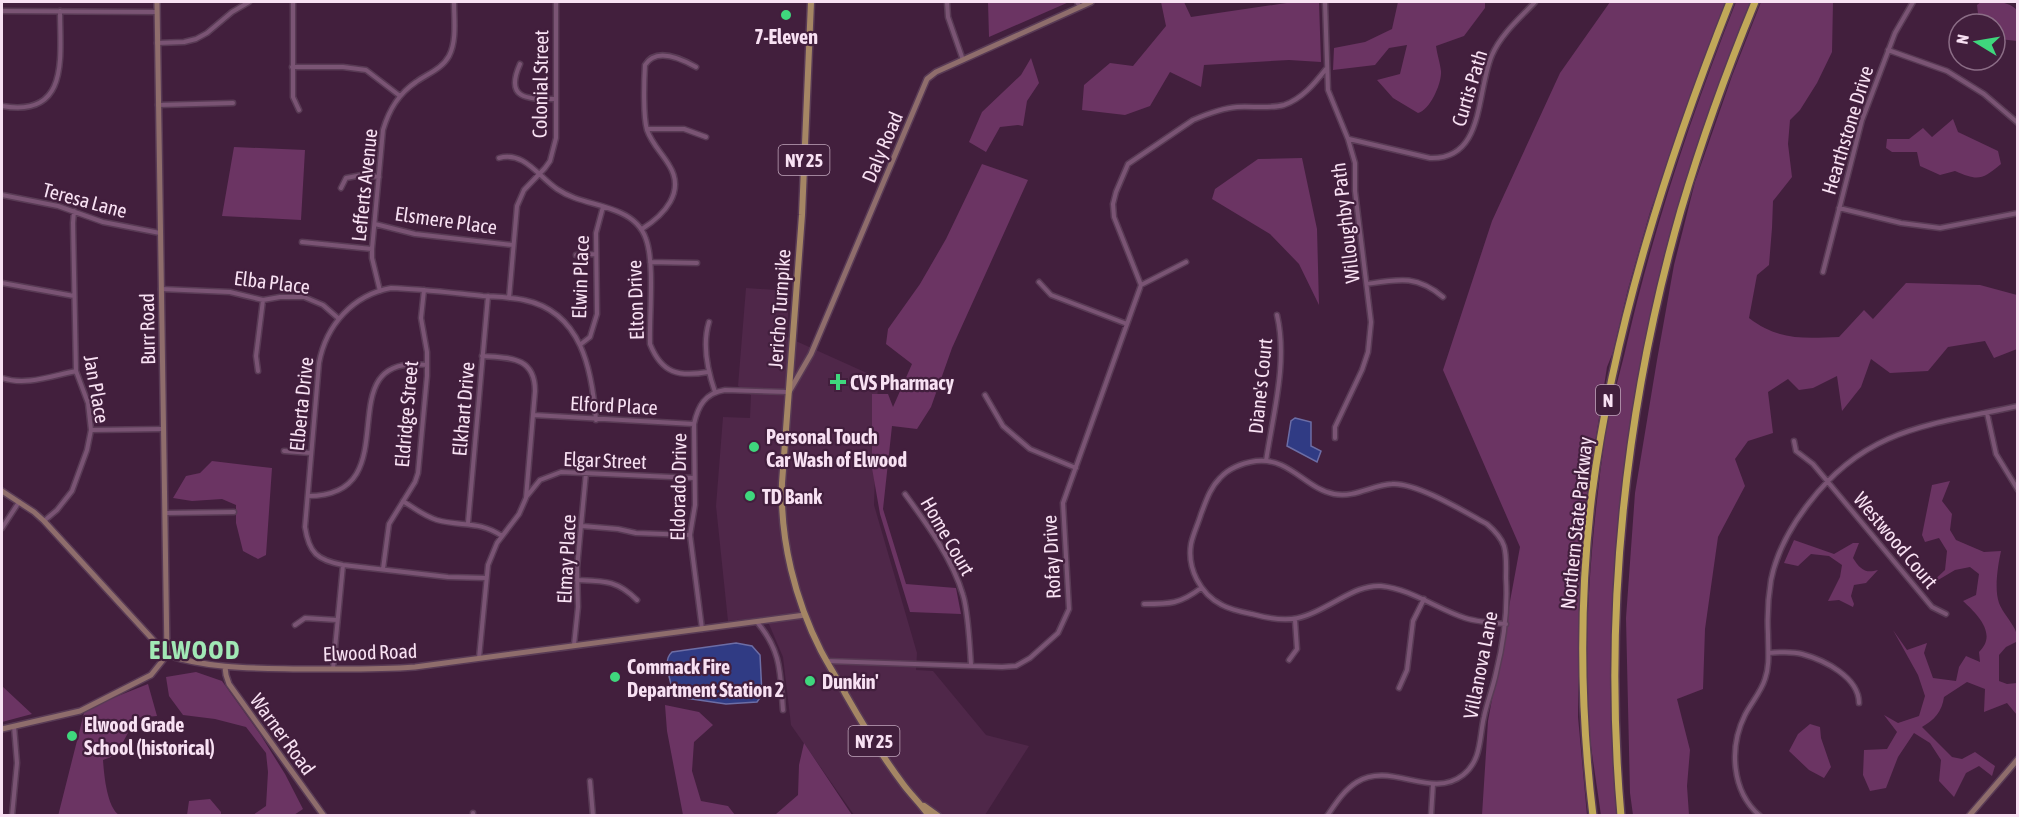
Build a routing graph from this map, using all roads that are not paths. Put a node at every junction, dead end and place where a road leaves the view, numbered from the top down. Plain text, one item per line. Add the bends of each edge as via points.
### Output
1 (157, 2) edge
2 (249, 2) edge
3 (292, 2) edge
4 (454, 2) edge
5 (556, 2) edge
6 (811, 2) edge
7 (947, 2) edge
8 (1091, 2) edge
9 (1325, 2) edge
10 (1535, 2) edge
11 (1731, 2) edge
12 (1755, 2) edge
13 (1913, 2) edge
14 (1078, 4) edge
15 (2, 11) edge
16 (60, 11) junction
17 (157, 12) junction
18 (157, 43) junction
19 (1888, 50) junction
20 (963, 60) junction
21 (520, 63) dead end
22 (292, 67) junction
23 (696, 67) dead end
24 (1326, 69) junction
25 (400, 96) junction
26 (556, 99) junction
27 (233, 103) dead end
28 (158, 105) junction
29 (2, 106) edge
30 (299, 110) dead end
31 (2018, 123) edge
32 (647, 129) junction
33 (706, 137) dead end
34 (1348, 139) junction
35 (499, 158) dead end
36 (540, 174) junction
37 (379, 177) junction
38 (340, 188) dead end
39 (2, 195) edge
40 (603, 207) junction
41 (1839, 208) junction
42 (74, 211) junction
43 (2018, 213) edge
44 (375, 224) junction
45 (642, 229) junction
46 (160, 233) junction
47 (302, 242) dead end
48 (513, 245) junction
49 (372, 249) junction
50 (596, 254) junction
51 (576, 255) dead end
52 (650, 262) junction
53 (1186, 262) dead end
54 (697, 263) dead end
55 (1823, 272) dead end
56 (1039, 282) dead end
57 (2, 283) edge
58 (1367, 284) junction
59 (1141, 285) junction
60 (161, 289) junction
61 (424, 290) junction
62 (380, 291) junction
63 (74, 296) junction
64 (488, 296) junction
65 (1443, 297) dead end
66 (509, 298) junction
67 (263, 300) junction
68 (1277, 315) dead end
69 (339, 318) junction
70 (709, 322) dead end
71 (1127, 324) junction
72 (581, 344) junction
73 (482, 356) junction
74 (427, 365) junction
75 (76, 371) junction
76 (258, 371) dead end
77 (708, 372) junction
78 (2, 378) edge
79 (715, 392) junction
80 (789, 392) junction
81 (985, 395) dead end
82 (2018, 406) edge
83 (1988, 413) junction
84 (533, 415) junction
85 (596, 420) junction
86 (694, 424) junction
87 (163, 429) junction
88 (91, 430) junction
89 (1335, 438) dead end
90 (1794, 441) dead end
91 (284, 451) dead end
92 (311, 453) junction
93 (1266, 461) junction
94 (1076, 468) junction
95 (586, 473) junction
96 (694, 478) junction
97 (1827, 480) junction
98 (2018, 490) edge
99 (2, 491) edge
100 (905, 494) dead end
101 (308, 496) junction
102 (526, 498) junction
103 (403, 501) junction
104 (19, 502) junction
105 (234, 512) dead end
106 (166, 513) junction
107 (44, 521) junction
108 (468, 524) junction
109 (582, 526) junction
110 (2, 528) edge
111 (690, 535) junction
112 (502, 536) junction
113 (343, 565) junction
114 (383, 569) junction
115 (486, 578) junction
116 (577, 580) junction
117 (1202, 588) junction
118 (1424, 599) junction
119 (638, 600) dead end
120 (1144, 604) dead end
121 (1946, 614) dead end
122 (805, 615) junction
123 (337, 620) junction
124 (1295, 620) junction
125 (757, 622) junction
126 (1506, 624) junction
127 (295, 625) dead end
128 (702, 629) junction
129 (574, 646) junction
130 (1769, 653) junction
131 (167, 655) junction
132 (480, 658) junction
133 (1289, 660) dead end
134 (827, 661) junction
135 (971, 665) junction
136 (225, 667) junction
137 (333, 669) junction
138 (1399, 688) dead end
139 (1859, 703) dead end
140 (783, 710) dead end
141 (14, 726) junction
142 (2, 729) edge
143 (2018, 759) edge
144 (590, 781) dead end
145 (1433, 784) junction
146 (921, 804) junction
147 (12, 816) edge
148 (324, 816) edge
149 (593, 816) edge
150 (929, 816) edge
151 (938, 816) edge
152 (1327, 816) edge
153 (1431, 816) edge
154 (1593, 816) edge
155 (1621, 816) edge
156 (1760, 816) edge
157 (1969, 816) edge

1 - 17 street, Burr Road
2 - 18 street via 196,39
3 - 22 street
4 - 25 street, Lefferts Avenue via 454,38 448,57
5 - 26 street, Colonial Street
6 - 80 main road, Jericho Turnpike / NY 25 via 802,215
7 - 20 street via 948,17
8 - 14 street, Daly Road
9 - 24 street, Willoughby Path
10 - 34 street, Curtis Path via 1492,54 1473,130 1460,150 1441,159 1430,158
11 - 154 highway, Northern State Parkway / N via 1692,103 1652,226 1620,343 1601,436 1589,521 1583,624 1585,727
12 - 155 highway, N via 1712,113 1683,203 1642,379 1617,602 1616,722
13 - 19 street, Hearthstone Drive
14 - 20 street, Daly Road
15 - 16 street
16 - 17 street
16 - 29 street via 57,83 43,101 25,108
17 - 18 street, Burr Road
18 - 28 street, Burr Road
19 - 31 street via 1947,71 1984,94
19 - 41 street, Hearthstone Drive via 1862,120
20 - 80 street, Daly Road via 927,79 811,354
21 - 26 street via 515,75 519,93 526,98
22 - 25 street via 366,70
22 - 30 street via 293,98
23 - 32 street via 671,56 648,60 644,74
24 - 34 street, Willoughby Path via 1328,90
24 - 59 street via 1313,86 1292,101 1275,107 1237,107 1193,120 1128,165 1116,192 1114,217
25 - 37 street, Lefferts Avenue via 383,130
26 - 36 street, Colonial Street via 556,138 550,161
27 - 28 street
28 - 46 street, Burr Road
32 - 33 street via 684,129
32 - 45 street via 654,146 671,167 675,189 669,207
34 - 58 street, Willoughby Path via 1355,163
35 - 36 street via 515,157
36 - 40 street via 564,194
36 - 48 street, Colonial Street via 521,196
37 - 38 street via 346,178
37 - 44 street, Lefferts Avenue
39 - 42 street, Teresa Lane
40 - 45 street via 622,213
40 - 50 street, Elwin Place via 597,224
41 - 43 street via 1940,228
41 - 55 street, Hearthstone Drive
42 - 46 street, Teresa Lane via 103,222
42 - 63 street, Jan Place
44 - 48 street, Elsmere Place via 415,234
44 - 49 street, Lefferts Avenue
45 - 52 street, Elton Drive
46 - 60 street, Burr Road
47 - 49 street
48 - 66 street, Colonial Street
49 - 62 street, Lefferts Avenue
50 - 51 street
50 - 72 street, Elwin Place via 597,314 590,337
52 - 54 street
52 - 77 street, Elton Drive via 649,332 654,354 668,370 677,373
53 - 59 street
56 - 71 street via 1051,295
57 - 63 street
58 - 65 street via 1416,280
58 - 89 street, Willoughby Path via 1371,322 1368,352 1335,427
59 - 71 street, Rofay Drive
60 - 67 street, Elba Place via 230,292
60 - 87 street, Burr Road
61 - 62 street, Elberta Drive
61 - 64 street, Elberta Drive
61 - 74 street, Eldridge Street via 421,318
62 - 69 street, Elberta Drive via 356,303
63 - 75 street, Jan Place
64 - 66 street, Elberta Drive
64 - 73 street, Elkhart Drive
66 - 72 street, Elberta Drive via 551,311
67 - 69 street, Elba Place via 304,297
67 - 76 street via 256,356
68 - 93 street, Diane's Court via 1281,357
69 - 92 street, Elberta Drive via 321,354
70 - 77 street via 705,335
71 - 94 street, Rofay Drive
72 - 85 street via 592,380
73 - 84 street via 517,360 532,372
73 - 108 street, Elkhart Drive
74 - 101 street via 394,368 378,381 371,398 360,468 340,489
74 - 103 street, Eldridge Street via 418,473
75 - 78 street via 25,382
75 - 88 street, Jan Place via 86,397
77 - 79 street
79 - 80 street
79 - 86 street, Eldorado Drive via 702,403
80 - 122 main road, Jericho Turnpike / NY 25 via 782,513 792,572
81 - 94 street via 1003,426 1030,449
82 - 83 street
83 - 97 street via 1893,436 1854,457
83 - 98 street via 1996,454
84 - 85 street, Elford Place
84 - 102 street
85 - 86 street, Elford Place
86 - 96 street, Eldorado Drive
87 - 88 street
87 - 106 street, Burr Road
88 - 107 street, Jan Place via 72,491
90 - 97 street, Westwood Court via 1796,451
91 - 92 street
92 - 101 street, Elberta Drive
93 - 117 street, Villanova Lane via 1227,472 1209,494 1191,546 1192,567
93 - 126 street, Villanova Lane via 1286,467 1335,494 1355,494 1389,484 1410,486 1488,524 1504,546
94 - 135 street, Rofay Drive via 1063,503 1069,609 1058,633 1016,666
95 - 96 street, Elgar Street
95 - 102 street, Elgar Street via 551,474 540,480
95 - 109 street, Elmay Place
96 - 111 street, Eldorado Drive
97 - 121 street, Westwood Court via 1932,606
97 - 130 street via 1788,532 1777,557 1768,598
99 - 104 street
100 - 135 street, Home Court via 936,537 961,588
101 - 113 street, Elberta Drive via 308,542 321,558
102 - 112 street
103 - 108 street via 426,516
103 - 114 street, Eldridge Street via 389,524
104 - 107 street
104 - 110 street
105 - 106 street
106 - 131 street, Burr Road
107 - 131 street
108 - 112 street via 486,527
109 - 111 street
109 - 116 street, Elmay Place
111 - 128 street, Eldorado Drive
112 - 115 street via 492,553
113 - 114 street, Elberta Drive
113 - 123 street
114 - 115 street, Elberta Drive
115 - 132 street
116 - 119 street via 617,584
116 - 129 street, Elmay Place
117 - 120 street via 1182,601
117 - 124 street via 1215,601 1232,609 1274,620
118 - 124 street via 1382,586 1369,587
118 - 126 street via 1477,622
118 - 138 street via 1413,621 1407,670
122 - 125 street, Elwood Road
122 - 134 main road, NY 25
123 - 127 street via 304,618
123 - 137 street
124 - 133 street via 1297,649
125 - 128 street, Elwood Road
125 - 140 street via 778,656
126 - 145 street, Villanova Lane via 1477,757 1458,778
128 - 129 street, Elwood Road
129 - 132 street, Elwood Road
130 - 139 street via 1800,654 1827,664 1855,688
130 - 156 street via 1765,680 1741,724 1735,750 1737,778 1746,801
131 - 136 street, Elwood Road
131 - 141 street via 151,675 80,711
132 - 137 street, Elwood Road via 415,667
134 - 135 street, Rofay Drive
134 - 146 main road, NY 25 via 903,784
136 - 137 street, Elwood Road
136 - 148 street, Warner Road via 229,684
141 - 142 street
141 - 147 street via 17,763
143 - 157 street
144 - 149 street
145 - 152 street, Villanova Lane via 1385,774 1366,777 1348,789
145 - 153 street
146 - 150 main road, NY 25
146 - 151 main road

